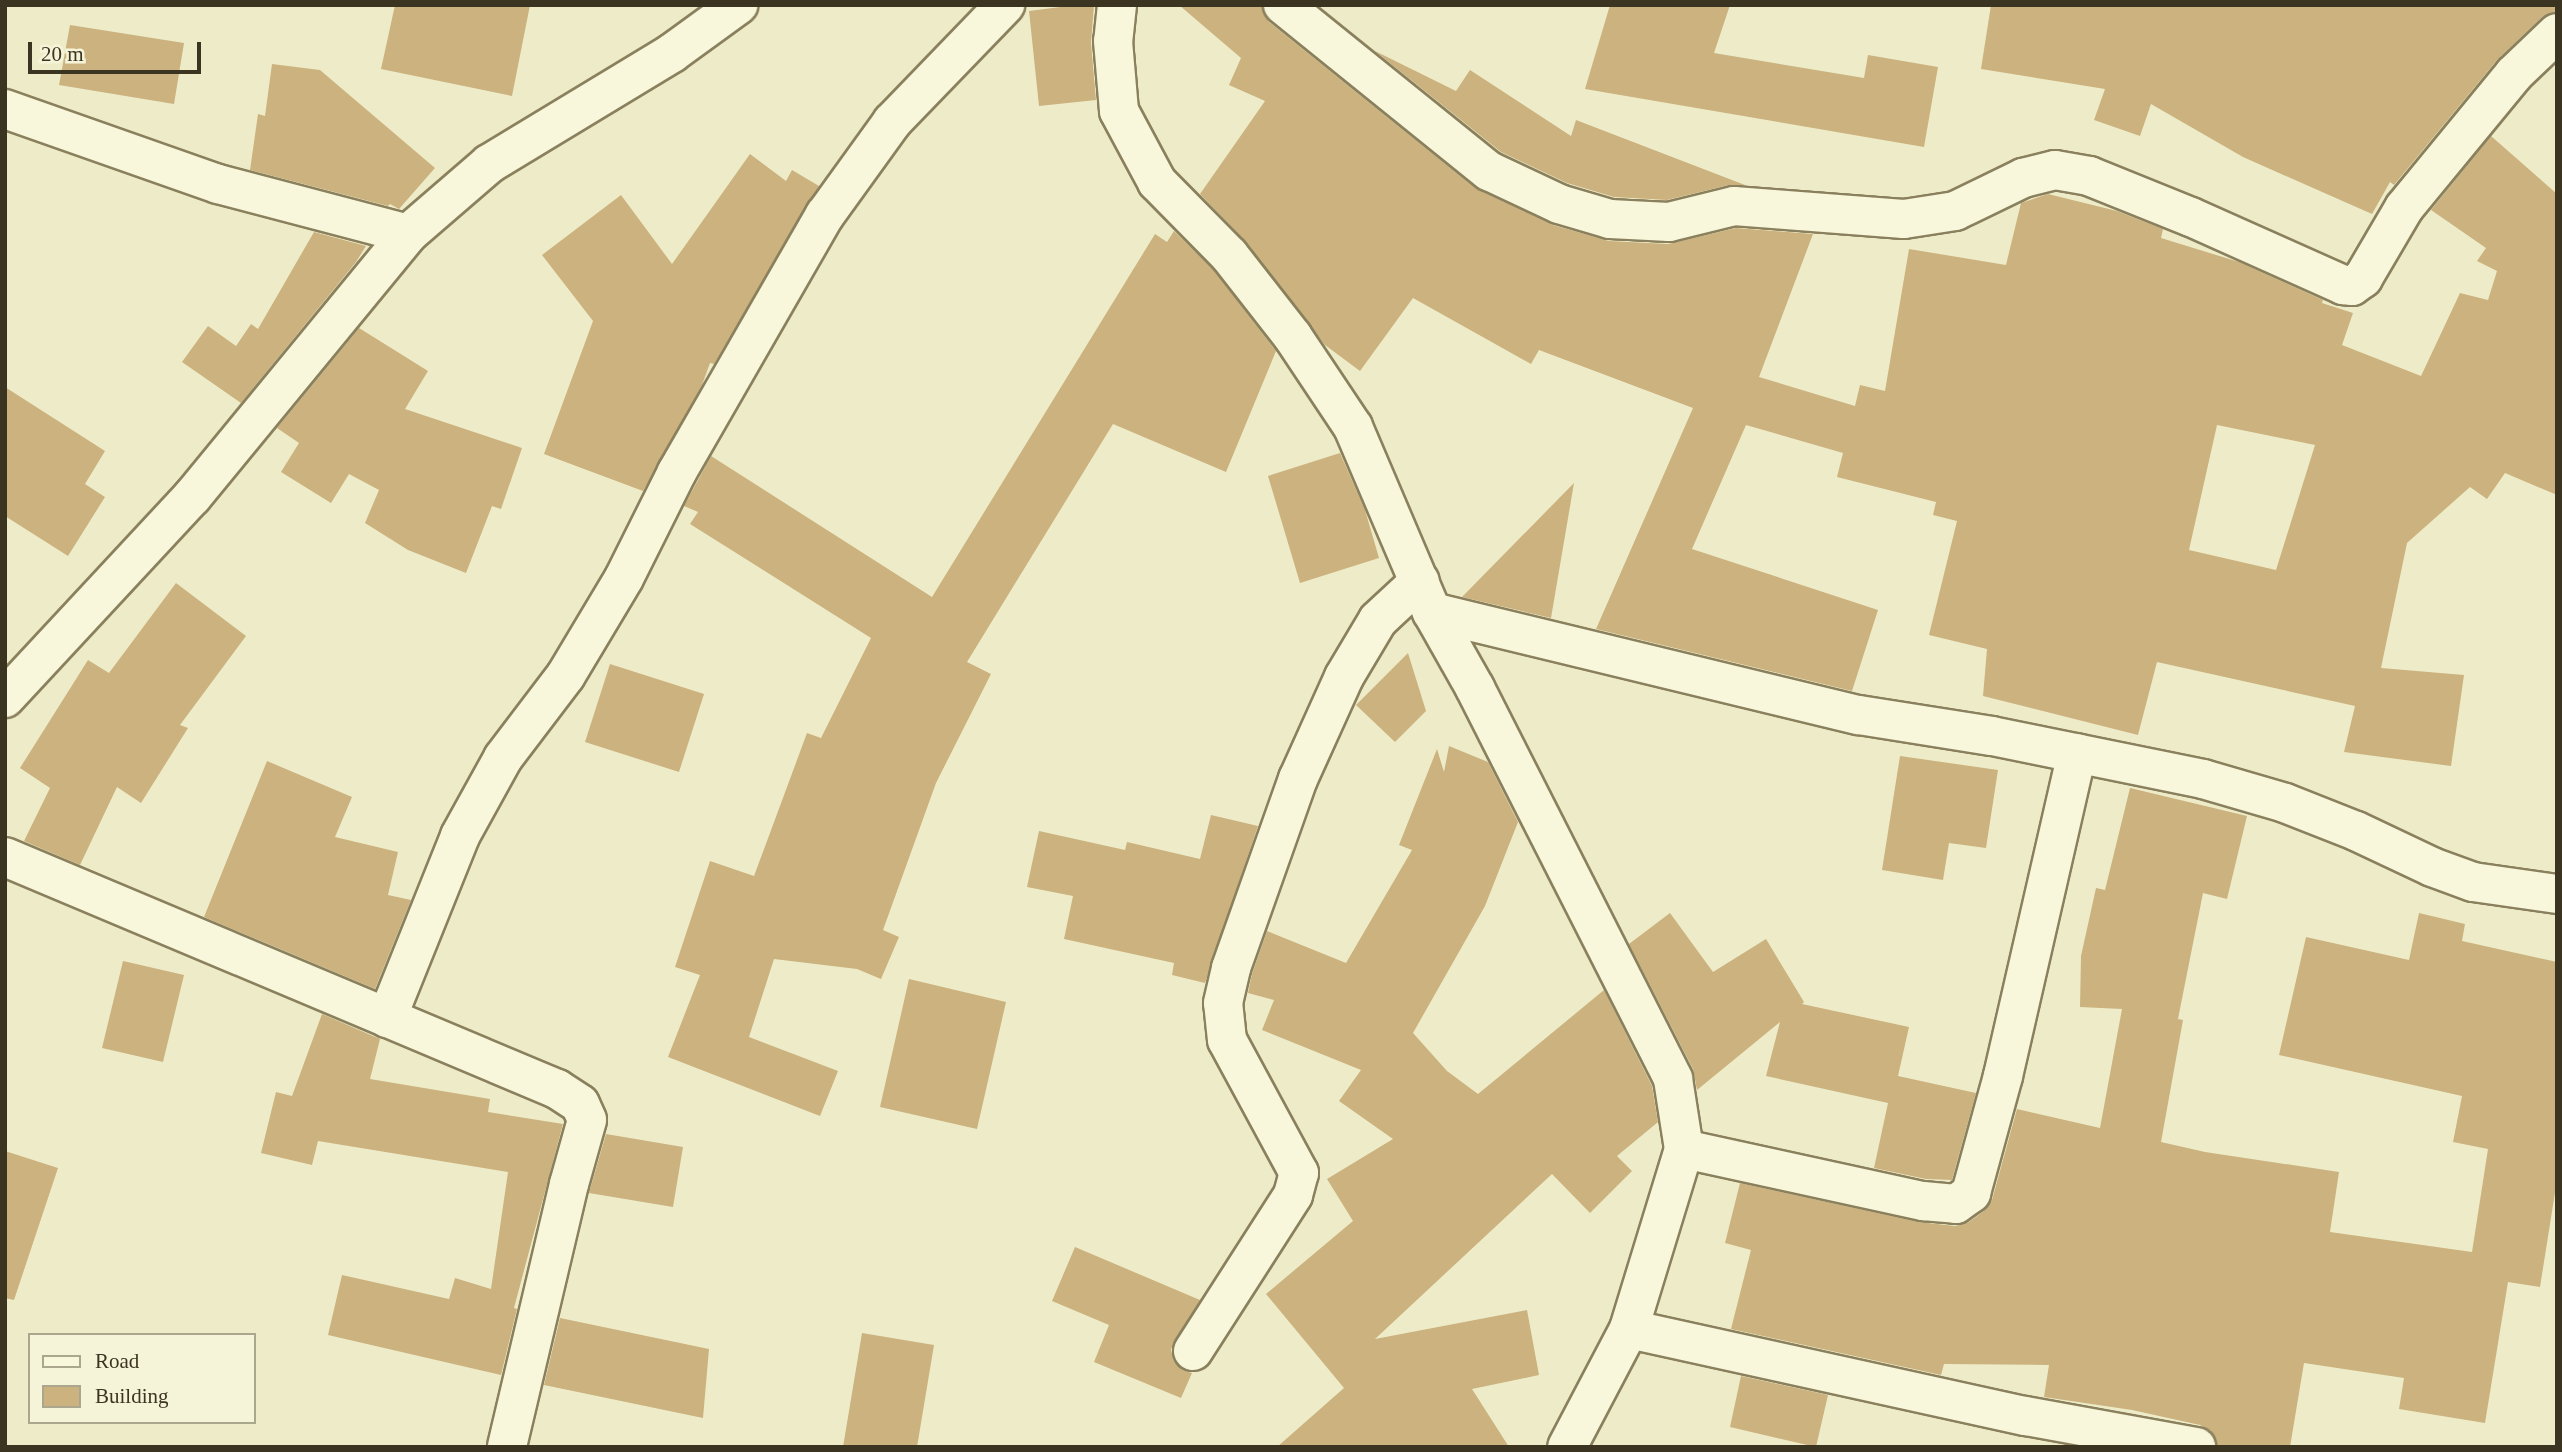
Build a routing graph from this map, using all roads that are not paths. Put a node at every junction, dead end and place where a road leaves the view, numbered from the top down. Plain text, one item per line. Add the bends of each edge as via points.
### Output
1 (738, 5) edge
2 (1004, 5) edge
3 (1117, 5) edge
4 (1283, 5) edge
5 (2557, 33) edge
6 (5, 108) edge
7 (408, 234) junction
8 (1426, 596) junction
9 (5, 698) edge
10 (2077, 753) junction
11 (5, 857) edge
12 (2557, 894) edge
13 (387, 1018) junction
14 (1684, 1149) junction
15 (1629, 1329) junction
16 (1193, 1351) dead end
17 (507, 1447) edge
18 (1567, 1447) edge
19 (2196, 1447) edge

1 - 7 street via 672,53 489,164
2 - 13 street via 892,122 825,215 677,472 624,578 566,675 503,758 460,836
3 - 8 street via 1113,41 1119,111 1157,182 1229,255 1293,337 1353,427
4 - 5 street via 1489,171 1559,204 1610,219 1669,222 1734,206 1904,219 1955,211 2023,178 2055,170 2089,176 2352,286 2364,278 2404,208 2514,75
6 - 7 street via 218,184
7 - 9 street via 192,497
8 - 10 street via 1859,715
8 - 14 street via 1673,1079
8 - 16 street via 1378,620 1344,677 1298,779 1231,968 1223,1003 1227,1040 1299,1173 1293,1195
10 - 12 street via 2203,779 2285,803 2473,882
10 - 14 street via 2003,1076 1971,1193 1956,1204 1923,1200
11 - 13 street
13 - 17 street via 557,1089 580,1104 587,1119
14 - 15 street
15 - 18 street
15 - 19 street via 2026,1416

